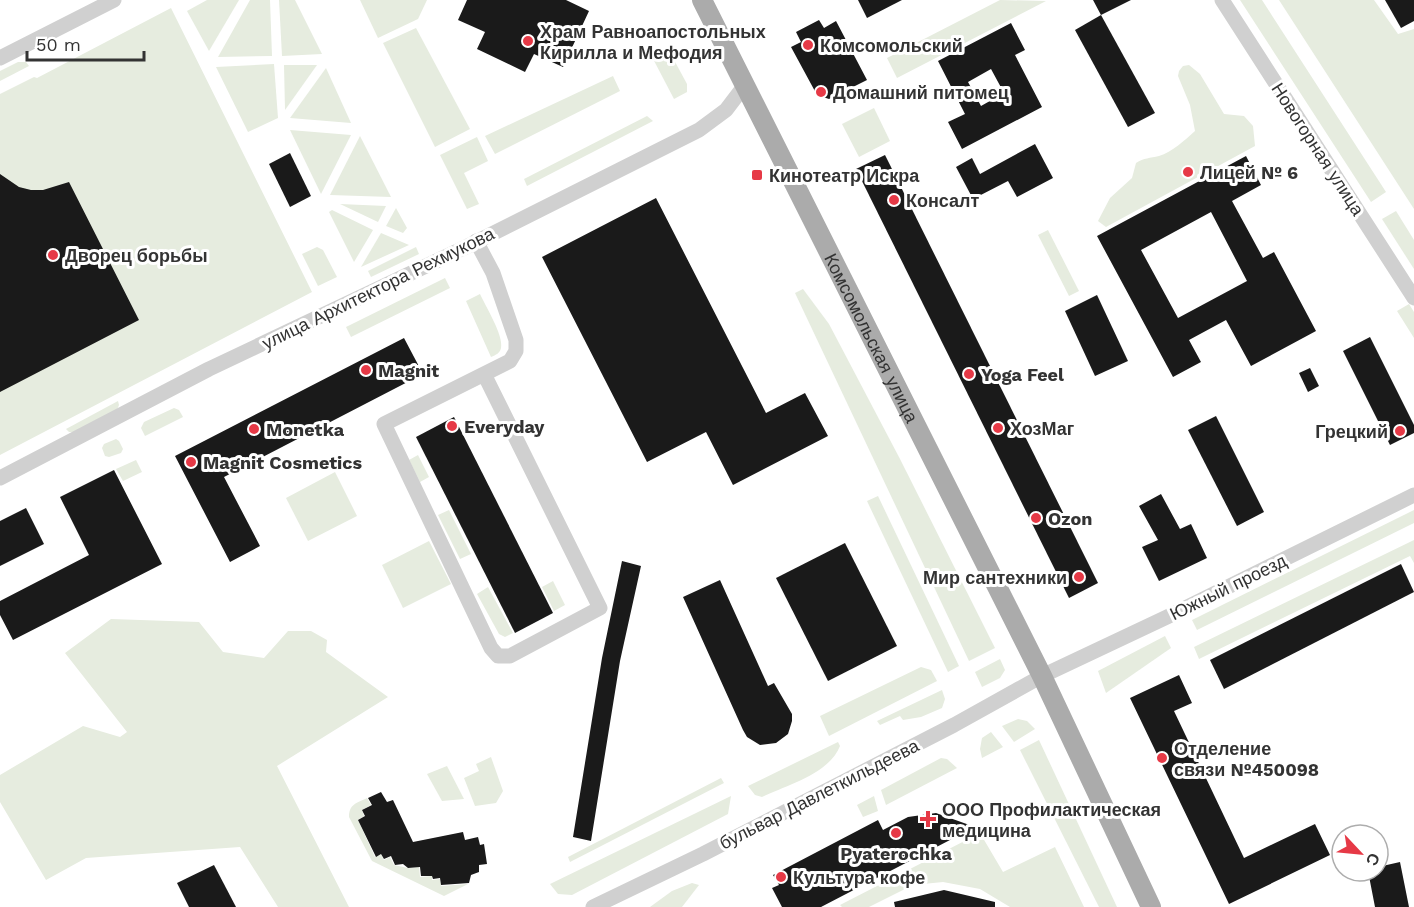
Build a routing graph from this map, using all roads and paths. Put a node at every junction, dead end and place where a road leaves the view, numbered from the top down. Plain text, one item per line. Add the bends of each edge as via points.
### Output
1 (114, 0) edge
2 (1222, 0) edge
3 (707, 2) edge
4 (0, 58) edge
5 (745, 85) junction
6 (476, 241) junction
7 (1414, 298) edge
8 (484, 374) junction
9 (0, 478) edge
10 (1414, 495) edge
11 (1042, 676) junction
12 (593, 907) edge
13 (1151, 907) edge

1 - 4 street
2 - 7 street, Новогорная улица
3 - 5 main road, Комсомольская улица
5 - 6 street, улица Архитектора Рехмукова via 726,110 699,130
5 - 11 main road, Комсомольская улица
6 - 8 street via 493,273 516,340 516,351 510,361
6 - 9 street, улица Архитектора Рехмукова via 209,369
8 - 8 street via 600,608 510,656 498,656 491,648 384,424
10 - 11 street, Южный проезд
11 - 12 street, бульвар Давлеткильдеева via 988,708
11 - 13 main road, Комсомольская улица

